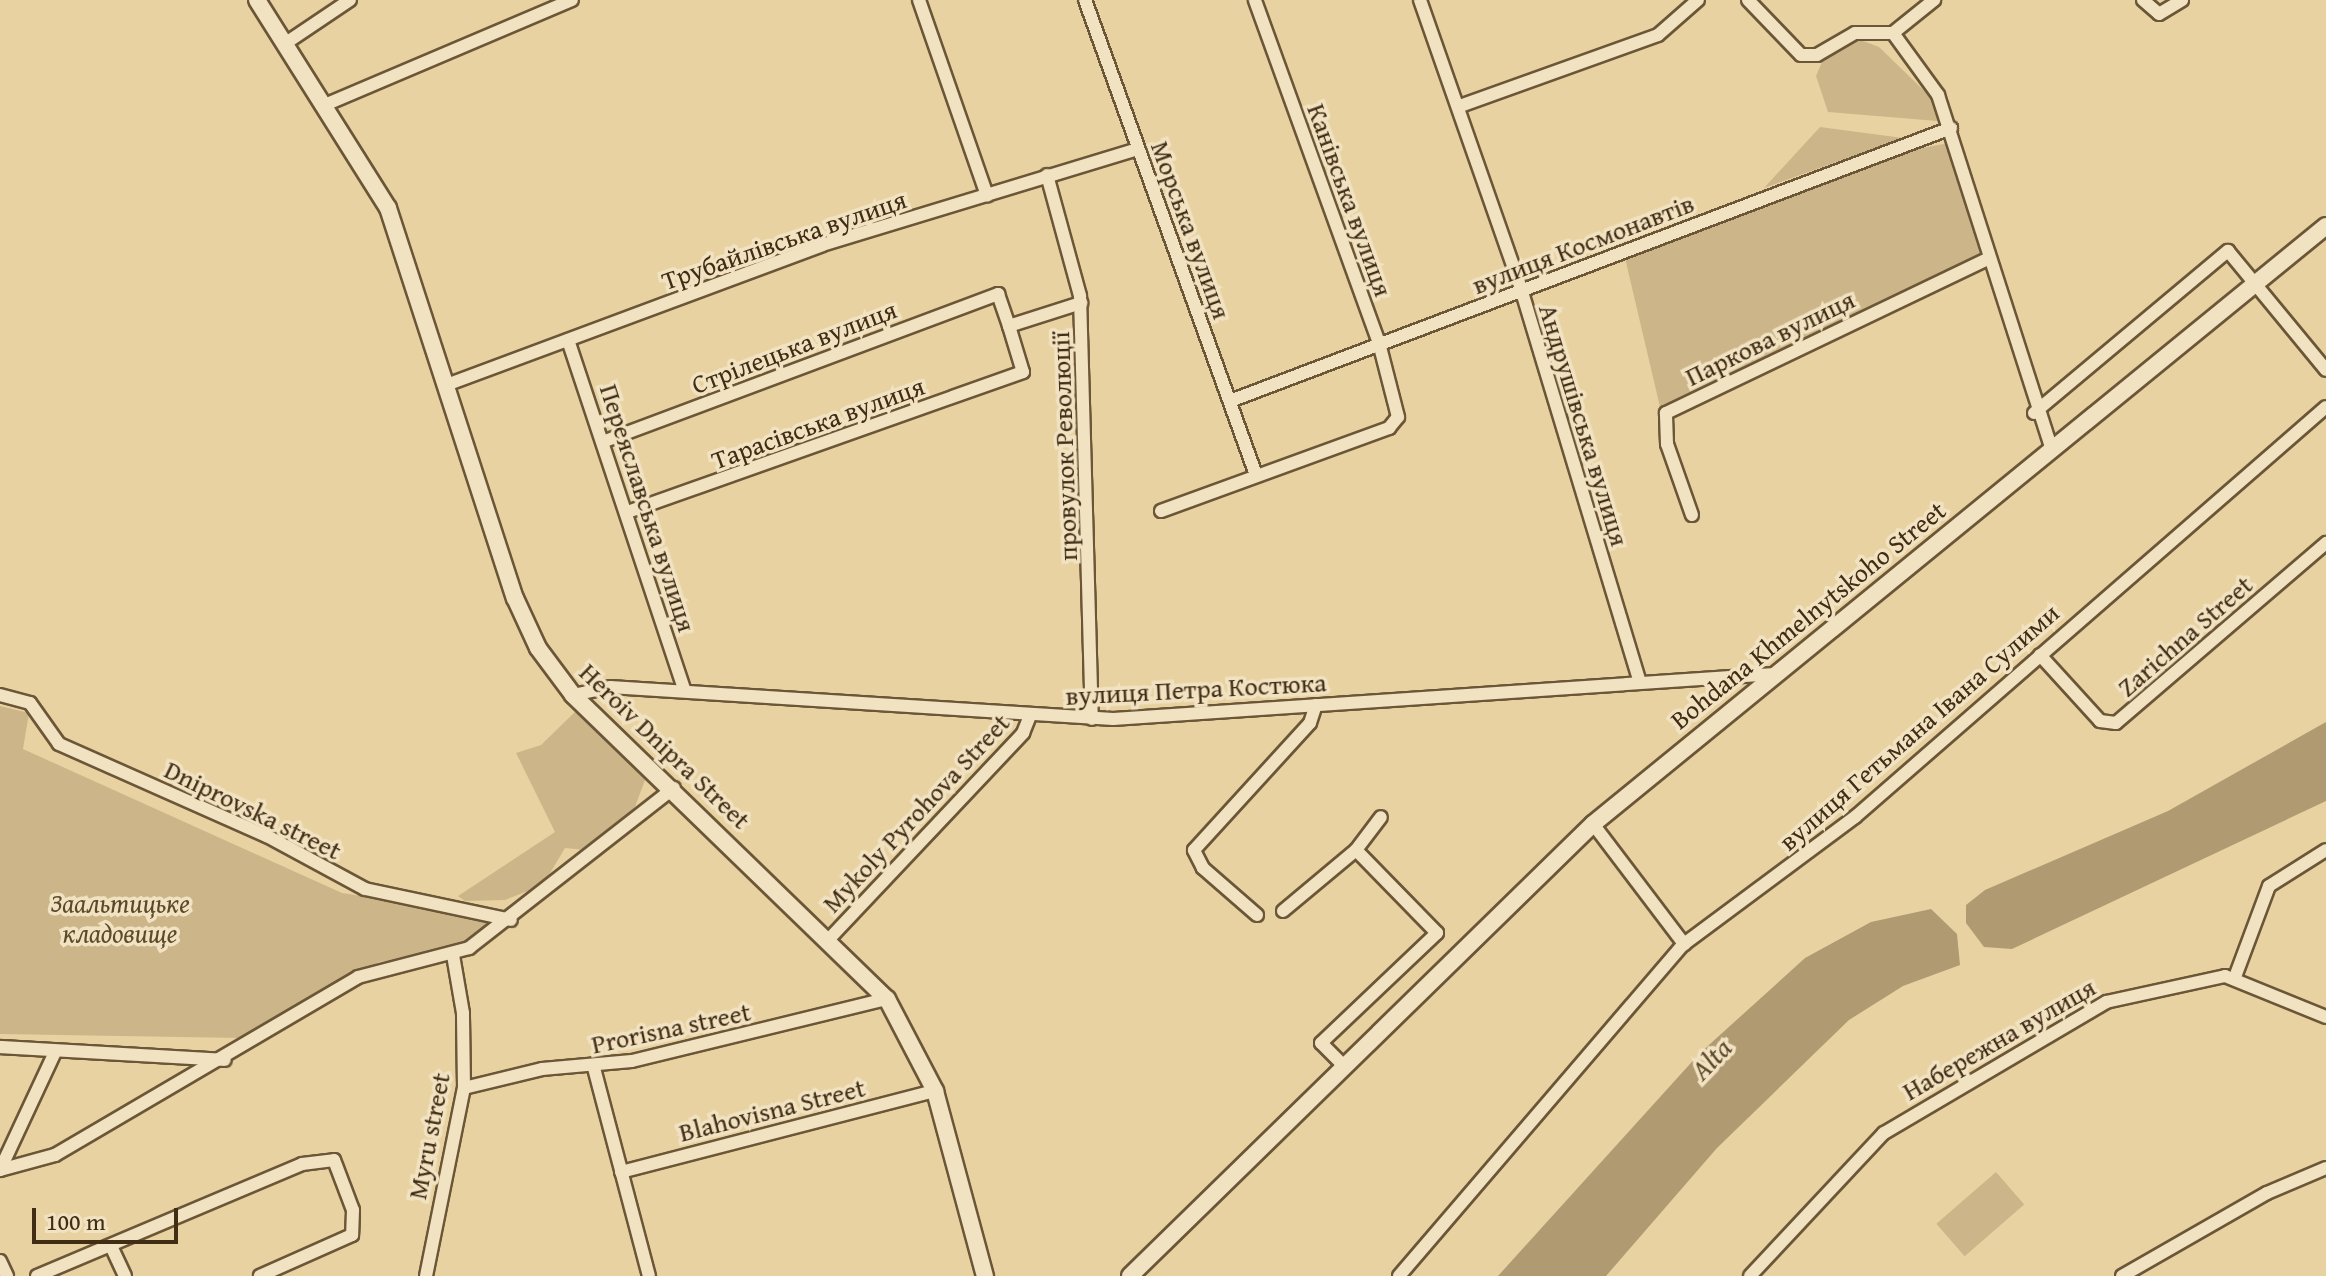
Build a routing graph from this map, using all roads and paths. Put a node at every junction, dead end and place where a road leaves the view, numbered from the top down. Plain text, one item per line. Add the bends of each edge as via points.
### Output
1 (257, 0) edge
2 (350, 0) edge
3 (572, 0) edge
4 (919, 0) edge
5 (1085, 0) edge
6 (1255, 0) edge
7 (1420, 0) edge
8 (1698, 0) edge
9 (1748, 0) edge
10 (1934, 0) edge
11 (2143, 0) edge
12 (2182, 0) edge
13 (1893, 33) junction
14 (286, 43) junction
15 (327, 104) junction
16 (1460, 106) junction
17 (1951, 128) junction
18 (1138, 149) junction
19 (1047, 175) junction
20 (987, 195) junction
21 (2326, 226) edge
22 (1989, 258) junction
23 (2253, 280) junction
24 (1522, 292) junction
25 (1081, 303) junction
26 (1009, 326) junction
27 (568, 340) junction
28 (1379, 343) junction
29 (2326, 370) edge
30 (449, 384) junction
31 (1230, 401) junction
32 (2326, 407) edge
33 (2034, 413) junction
34 (605, 441) junction
35 (2051, 447) junction
36 (1256, 475) junction
37 (1161, 511) dead end
38 (627, 512) junction
39 (1692, 515) dead end
40 (2326, 543) edge
41 (2040, 655) junction
42 (1774, 674) junction
43 (1640, 683) junction
44 (685, 691) junction
45 (0, 695) edge
46 (573, 695) junction
47 (1316, 705) junction
48 (1030, 716) junction
49 (1092, 719) junction
50 (674, 788) junction
51 (1381, 817) dead end
52 (1593, 824) junction
53 (1356, 850) junction
54 (2326, 850) edge
55 (1283, 911) dead end
56 (1257, 915) dead end
57 (511, 920) junction
58 (830, 938) junction
59 (1684, 944) junction
60 (453, 955) junction
61 (2235, 977) junction
62 (887, 999) junction
63 (2326, 1017) edge
64 (0, 1047) edge
65 (55, 1052) junction
66 (225, 1060) junction
67 (1343, 1065) junction
68 (594, 1068) junction
69 (464, 1088) junction
70 (935, 1091) junction
71 (2326, 1168) edge
72 (0, 1170) edge
73 (621, 1172) junction
74 (111, 1246) junction
75 (0, 1261) edge
76 (7, 1276) edge
77 (37, 1276) edge
78 (125, 1276) edge
79 (260, 1276) edge
80 (426, 1276) edge
81 (649, 1276) edge
82 (985, 1276) edge
83 (1130, 1276) edge
84 (1399, 1276) edge
85 (1750, 1276) edge
86 (2122, 1276) edge

1 - 14 main road, Heroiv Dnipra Street
2 - 14 street
3 - 15 street
4 - 20 street
5 - 18 street, Морська вулиця
6 - 28 street, Канівська вулиця
7 - 16 street, Андрушівська вулиця
8 - 16 street via 1658,35
9 - 13 street via 1801,55 1817,55 1855,33
10 - 13 street
11 - 12 street via 2159,14
13 - 17 street via 1938,95
14 - 15 main road, Heroiv Dnipra Street
15 - 30 main road, Heroiv Dnipra Street via 388,208
16 - 24 street, Андрушівська вулиця
17 - 22 street
17 - 24 street, вулиця Космонавтів
18 - 19 street, Трубайлівська вулиця
18 - 31 street, Морська вулиця
19 - 20 street, Трубайлівська вулиця
19 - 25 street, провулок Революції
20 - 27 street, Трубайлівська вулиця via 822,245
21 - 23 main road, Bohdana Khmelnytskoho Street
22 - 33 street
22 - 39 street, Паркова вулиця via 1666,413 1667,444
23 - 29 street
23 - 33 street via 2235,253 2223,253
23 - 35 main road, Bohdana Khmelnytskoho Street
24 - 28 street, вулиця Космонавтів
24 - 43 street, Андрушівська вулиця
25 - 26 street
25 - 49 street, провулок Революції
26 - 34 street, Стрілецька вулиця via 998,294
26 - 38 street, Тарасівська вулиця via 1023,372
27 - 30 street, Трубайлівська вулиця
27 - 34 street, Переяславська вулиця
28 - 31 street, вулиця Космонавтів
28 - 36 street, Канівська вулиця via 1398,417 1389,428
30 - 46 main road, Heroiv Dnipra Street via 515,598 538,648
31 - 36 street, Морська вулиця
32 - 41 street, вулиця Гетьмана Івана Сулими
33 - 35 street
34 - 38 street, Переяславська вулиця
35 - 42 main road, Bohdana Khmelnytskoho Street
36 - 37 street
38 - 44 street, Переяславська вулиця
40 - 41 street, Zarichna Street via 2116,723 2100,721
41 - 59 street, вулиця Гетьмана Івана Сулими via 1855,817
42 - 43 street, вулиця Петра Костюка
42 - 52 main road, Bohdana Khmelnytskoho Street
43 - 47 street, вулиця Петра Костюка
44 - 46 street, вулиця Петра Костюка via 610,687
44 - 48 street, вулиця Петра Костюка
45 - 57 street, Dniprovska street via 30,703 59,744 256,831 365,889
46 - 50 main road, Heroiv Dnipra Street
47 - 49 street, вулиця Петра Костюка
47 - 56 street via 1310,723 1194,850 1203,868
48 - 49 street, вулиця Петра Костюка
48 - 58 street, Mykoly Pyrohova Street via 1023,733
50 - 57 street
50 - 58 main road, Heroiv Dnipra Street
51 - 53 street
52 - 59 street
52 - 67 main road, Bohdana Khmelnytskoho Street
53 - 55 street
53 - 67 street via 1437,933 1321,1043
54 - 61 street via 2269,886
57 - 60 street
58 - 62 main road, Heroiv Dnipra Street
59 - 84 street, вулиця Гетьмана Івана Сулими
60 - 66 street via 358,977
60 - 69 street, Myru street via 463,1013
61 - 63 street, Набережна вулиця
61 - 85 street, Набережна вулиця via 2187,979 2118,997 1987,1067 1869,1146
62 - 68 street, Prorisna street
62 - 70 main road, Heroiv Dnipra Street
64 - 65 street
65 - 66 street via 215,1053
65 - 72 street
66 - 72 street via 55,1155
67 - 83 main road, Bohdana Khmelnytskoho Street
68 - 69 street, Prorisna street via 542,1069
68 - 73 street
69 - 80 street, Myru street
70 - 73 street, Blahovisna Street
70 - 82 main road, Heroiv Dnipra Street
71 - 86 street via 2256,1198
73 - 81 street
74 - 77 street
74 - 78 street
74 - 79 street via 302,1164 334,1160 353,1210 352,1235
75 - 76 street

